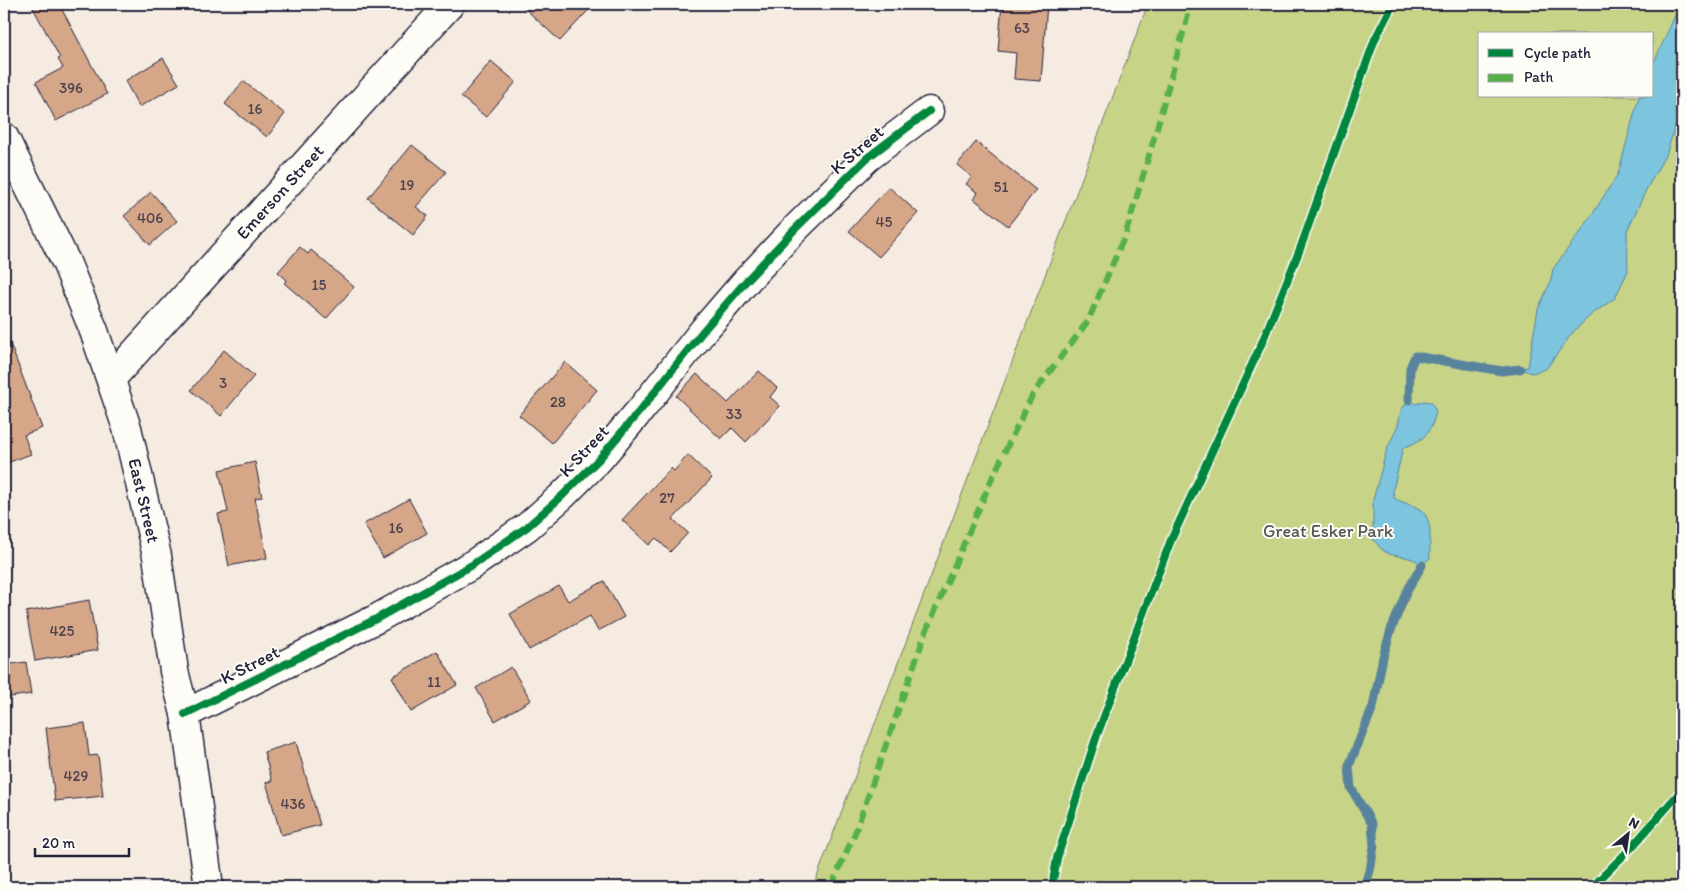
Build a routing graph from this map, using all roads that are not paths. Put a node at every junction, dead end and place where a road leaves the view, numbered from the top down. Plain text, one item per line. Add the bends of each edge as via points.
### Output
1 (450, 4) edge
2 (930, 110) dead end
3 (4, 137) edge
4 (111, 379) junction
5 (185, 714) junction
6 (209, 887) edge

1 - 4 street, Emerson Street
2 - 5 street, K Street via 867,158 795,229 703,331 599,460 527,527 472,564 376,619
3 - 4 street, East Street via 66,262
4 - 5 street, East Street via 127,428 157,556 174,671
5 - 6 street, East Street

